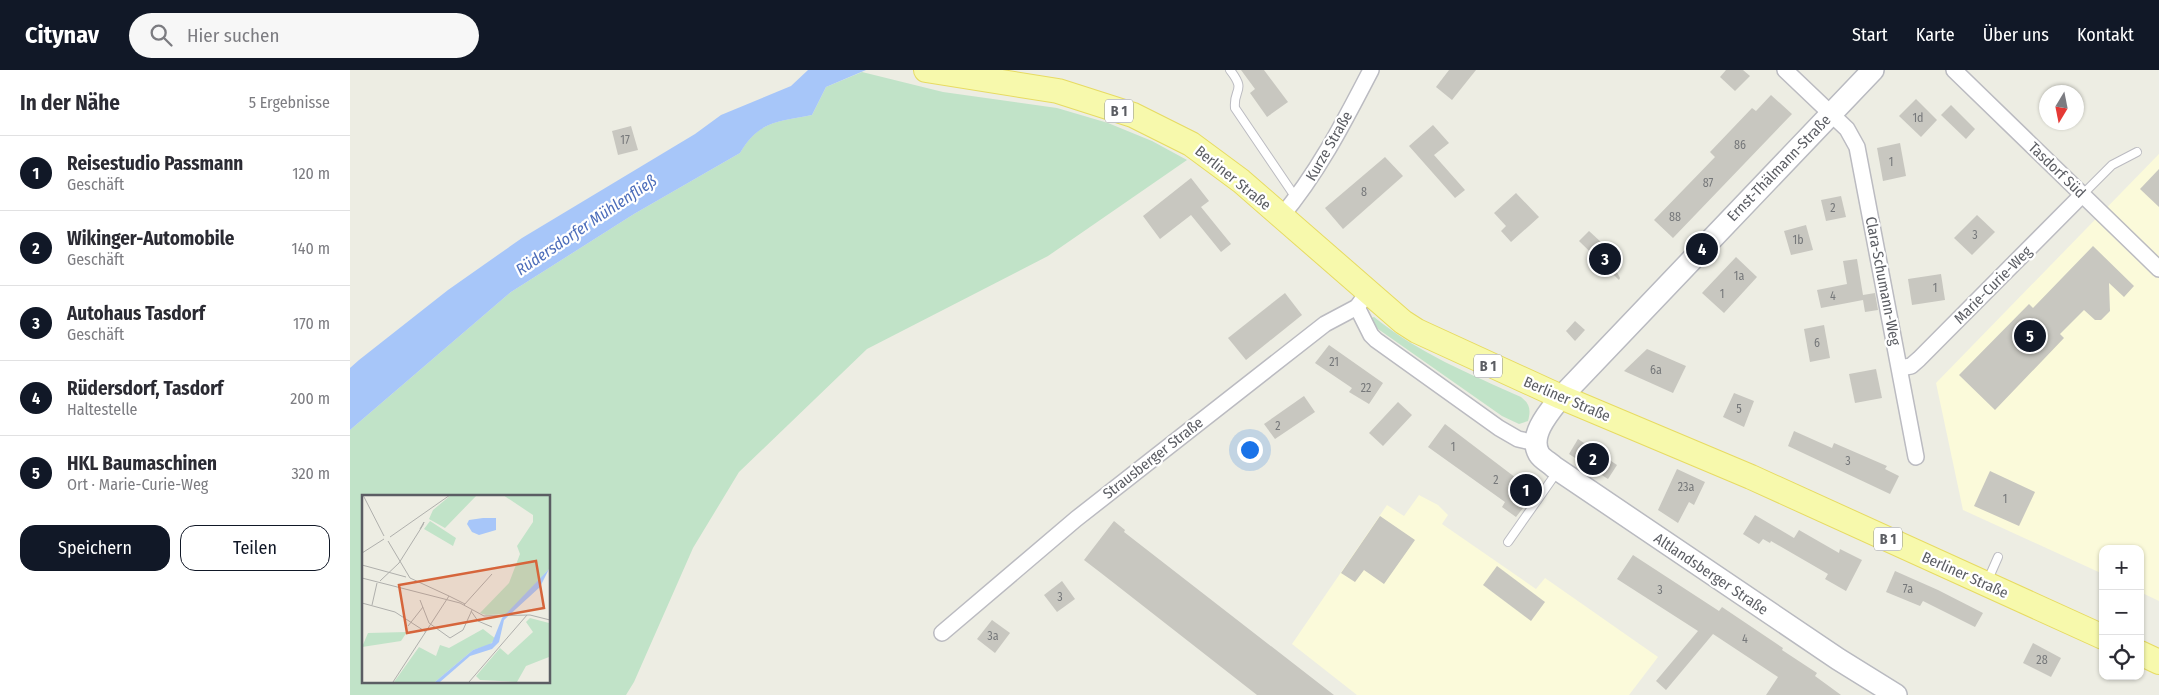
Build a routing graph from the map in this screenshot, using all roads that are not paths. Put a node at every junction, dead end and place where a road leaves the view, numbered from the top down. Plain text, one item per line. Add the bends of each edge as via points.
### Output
1 (927, 70) edge
2 (1230, 70) edge
3 (1371, 70) edge
4 (1785, 70) edge
5 (1873, 70) edge
6 (1954, 70) edge
7 (1831, 114) junction
8 (2138, 152) dead end
9 (2082, 195) junction
10 (1296, 198) junction
11 (1280, 218) junction
12 (2159, 269) edge
13 (1363, 299) junction
14 (1900, 368) junction
15 (1561, 397) junction
16 (1536, 443) junction
17 (1916, 457) dead end
18 (1558, 470) junction
19 (1508, 542) dead end
20 (1998, 557) dead end
21 (1986, 584) junction
22 (942, 633) dead end
23 (2101, 635) edge
24 (2144, 655) edge
25 (2159, 662) edge
26 (1896, 695) edge

1 - 11 main road, Berliner Straße / B 1 via 1058,91 1132,115 1191,144
2 - 10 lane via 1239,81 1235,108
3 - 10 street, Kurze Straße via 1327,153
4 - 7 street
5 - 7 main road, Ernst-Thälmann-Straße
6 - 9 street, Tasdorf Süd
7 - 14 street, Clara-Schumann-Weg via 1847,129 1857,147
7 - 15 main road, Ernst-Thälmann-Straße
8 - 9 lane via 2112,165
9 - 12 street, Tasdorf Süd
9 - 14 street, Marie-Curie-Weg via 1919,359 1911,366
10 - 11 street, Kurze Straße
11 - 13 main road, Berliner Straße / B 1
13 - 15 main road, Berliner Straße / B 1 via 1417,331
13 - 16 street via 1371,334 1376,340 1499,428 1518,439
13 - 22 street, Strausberger Straße via 1325,324 1194,425 1082,514
14 - 17 street, Clara-Schumann-Weg
15 - 16 main road via 1539,430
15 - 21 main road, Berliner Straße / B 1 via 1752,477
16 - 18 main road, Altlandsberger Straße via 1540,454
18 - 19 lane
18 - 26 main road, Altlandsberger Straße
20 - 21 lane
21 - 23 main road, Berliner Straße / B 1
24 - 25 main road

